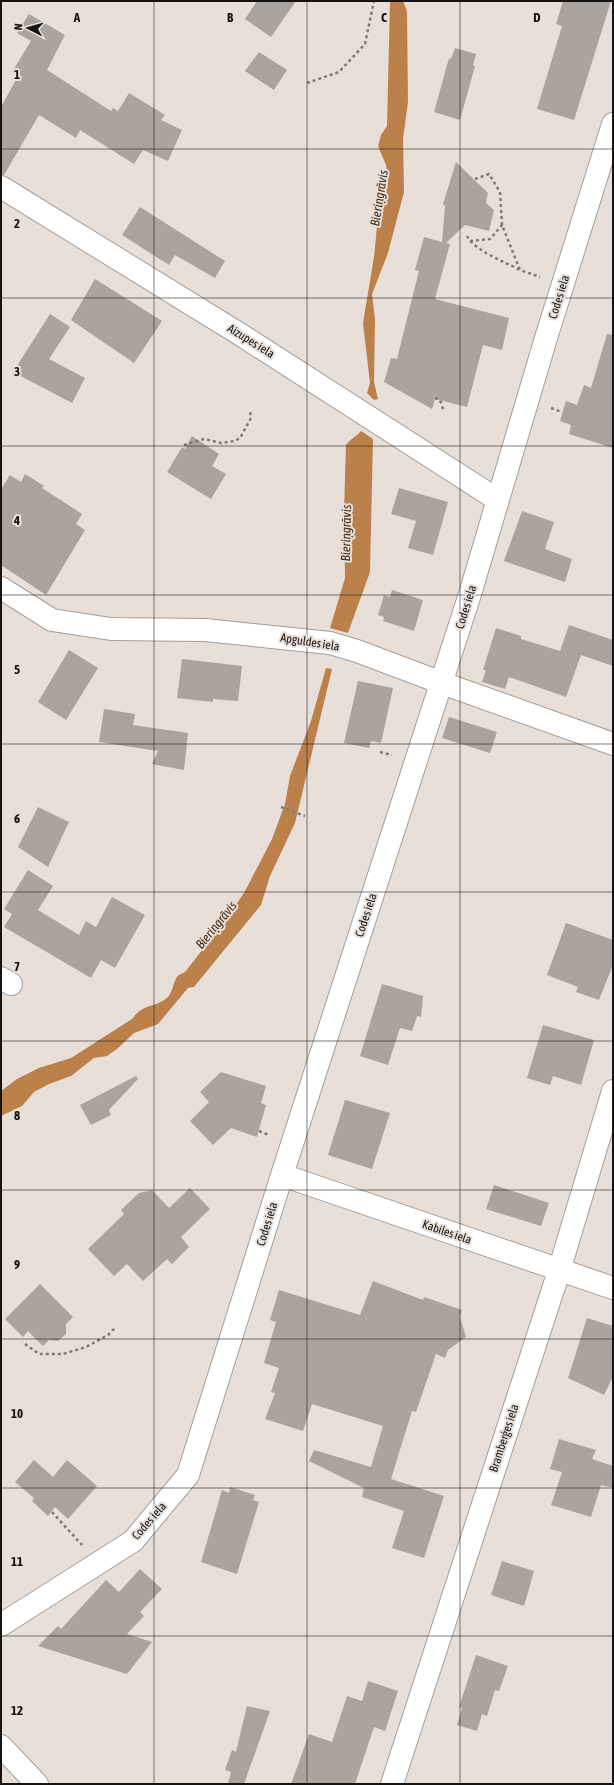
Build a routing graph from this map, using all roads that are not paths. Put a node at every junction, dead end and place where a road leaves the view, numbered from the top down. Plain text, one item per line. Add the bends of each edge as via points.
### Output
1 (613, 124) edge
2 (1, 187) edge
3 (498, 500) junction
4 (1, 588) edge
5 (442, 683) junction
6 (613, 744) edge
7 (613, 1091) edge
8 (282, 1175) junction
9 (559, 1271) junction
10 (613, 1288) edge
11 (1, 1625) edge
12 (1, 1746) edge
13 (38, 1784) edge
14 (392, 1784) edge

1 - 3 street, Codes iela
2 - 3 street, Aizupes iela via 244,337
3 - 5 street, Codes iela
4 - 5 street, Apguldes iela via 52,620 111,629 205,630 330,643
5 - 6 street, Apguldes iela
5 - 8 street, Codes iela
7 - 9 street, Bramberģes iela
8 - 9 street, Kabiles iela
8 - 11 street, Codes iela via 188,1475 133,1541
9 - 10 street, Kabiles iela
9 - 14 street, Bramberģes iela
12 - 13 street

